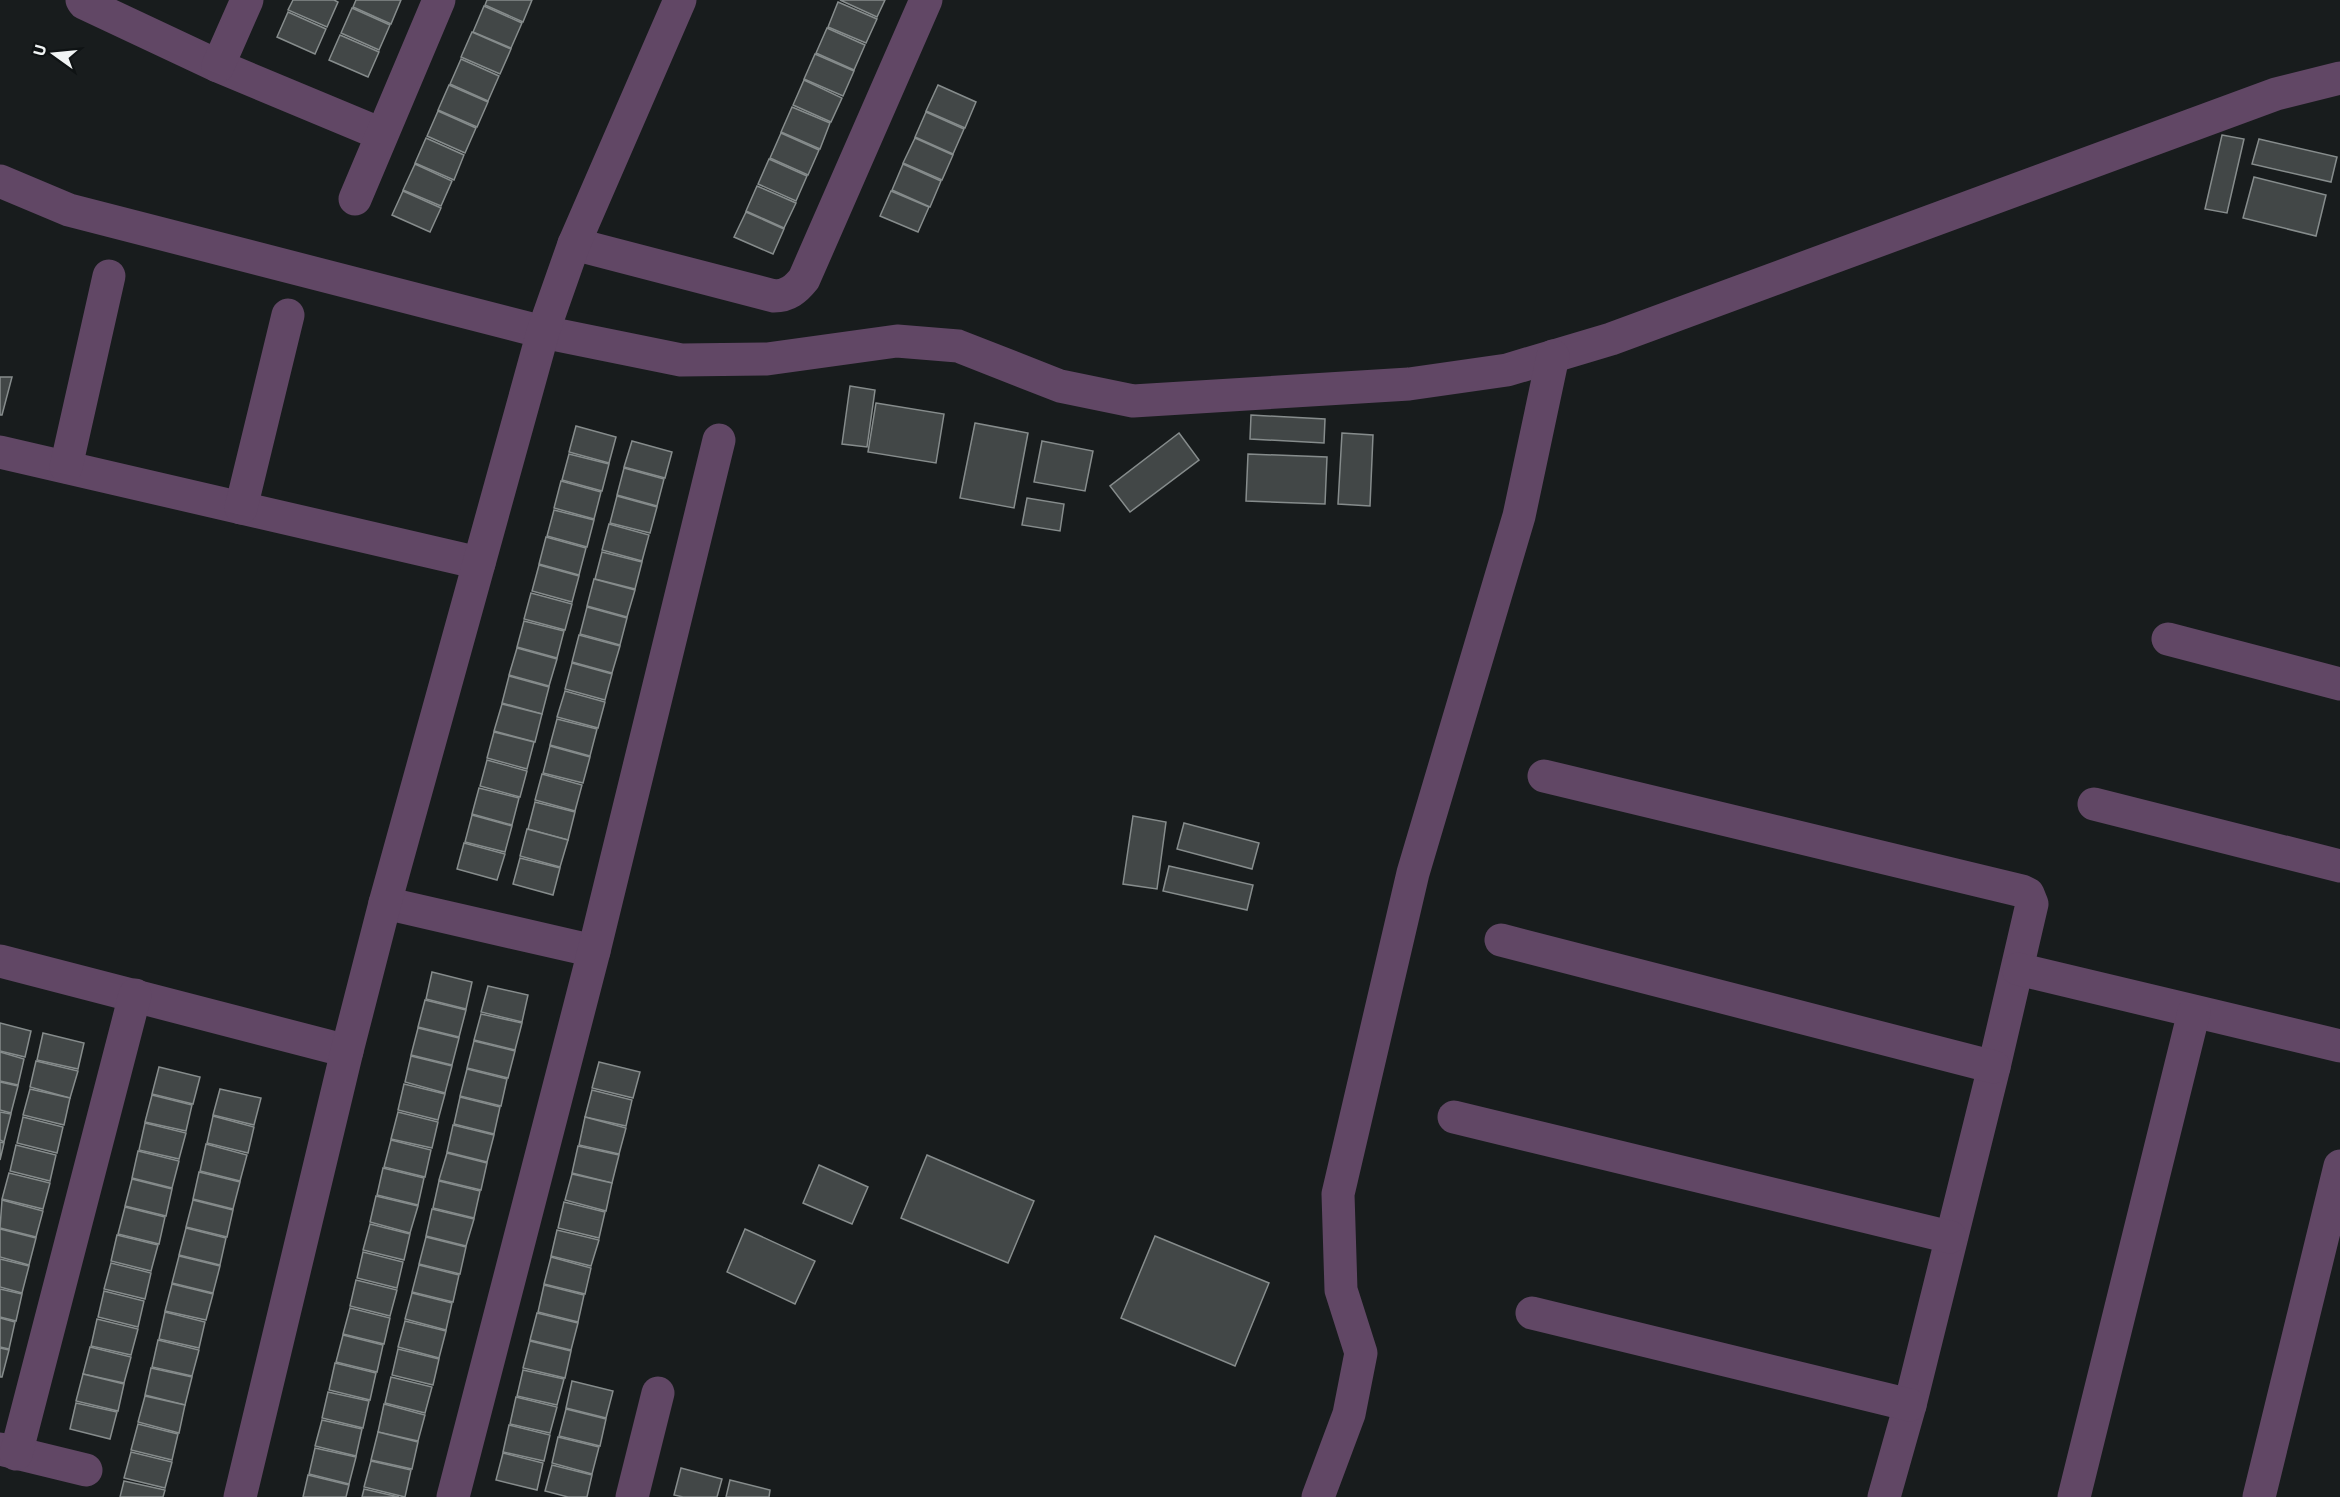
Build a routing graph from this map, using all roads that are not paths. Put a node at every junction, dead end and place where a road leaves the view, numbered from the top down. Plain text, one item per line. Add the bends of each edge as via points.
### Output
1 (82, 0) edge
2 (247, 0) edge
3 (439, 0) edge
4 (680, 0) edge
5 (926, 0) edge
6 (218, 66) junction
7 (2340, 78) edge
8 (381, 134) junction
9 (0, 181) edge
10 (355, 199) dead end
11 (574, 244) junction
12 (109, 276) dead end
13 (288, 315) dead end
14 (543, 332) junction
15 (1553, 357) junction
16 (719, 441) dead end
17 (0, 452) edge
18 (66, 467) junction
19 (241, 508) junction
20 (479, 563) junction
21 (2168, 639) dead end
22 (2340, 684) edge
23 (1544, 776) dead end
24 (2094, 804) dead end
25 (2340, 866) edge
26 (385, 903) junction
27 (1501, 940) dead end
28 (594, 951) junction
29 (0, 961) edge
30 (2018, 969) junction
31 (135, 995) junction
32 (2194, 1012) junction
33 (2340, 1046) edge
34 (347, 1051) junction
35 (1994, 1066) junction
36 (1454, 1117) dead end
37 (2340, 1166) edge
38 (1950, 1237) junction
39 (1532, 1313) dead end
40 (658, 1393) dead end
41 (1910, 1406) junction
42 (8, 1452) edge
43 (86, 1470) dead end
44 (240, 1497) edge
45 (453, 1497) edge
46 (632, 1497) edge
47 (1318, 1497) edge
48 (1884, 1497) edge
49 (2074, 1497) edge
50 (2259, 1497) edge

1 - 6 street
2 - 6 street
3 - 8 street
4 - 11 street
5 - 11 street via 804,279 796,288 774,296
6 - 8 street
7 - 15 street via 2276,94
8 - 10 street
9 - 14 street via 69,210
11 - 14 street
12 - 18 street
13 - 19 street
14 - 15 street via 681,360 767,359 897,341 958,346 1060,386 1133,402 1409,384 1507,370
14 - 20 street
15 - 47 street via 1519,516 1413,873 1338,1194 1341,1290 1361,1353 1349,1414
16 - 28 street
17 - 18 street
18 - 19 street
19 - 20 street
20 - 26 street
21 - 22 street
23 - 30 street via 2022,891 2032,904
24 - 25 street
26 - 28 street
26 - 34 street
27 - 35 street
28 - 45 street
29 - 31 street
30 - 32 street
30 - 35 street
31 - 34 street
31 - 42 street
32 - 33 street
32 - 49 street
34 - 44 street
35 - 38 street
36 - 38 street
37 - 50 street
38 - 41 street
39 - 41 street
40 - 46 street
41 - 48 street
42 - 43 street

